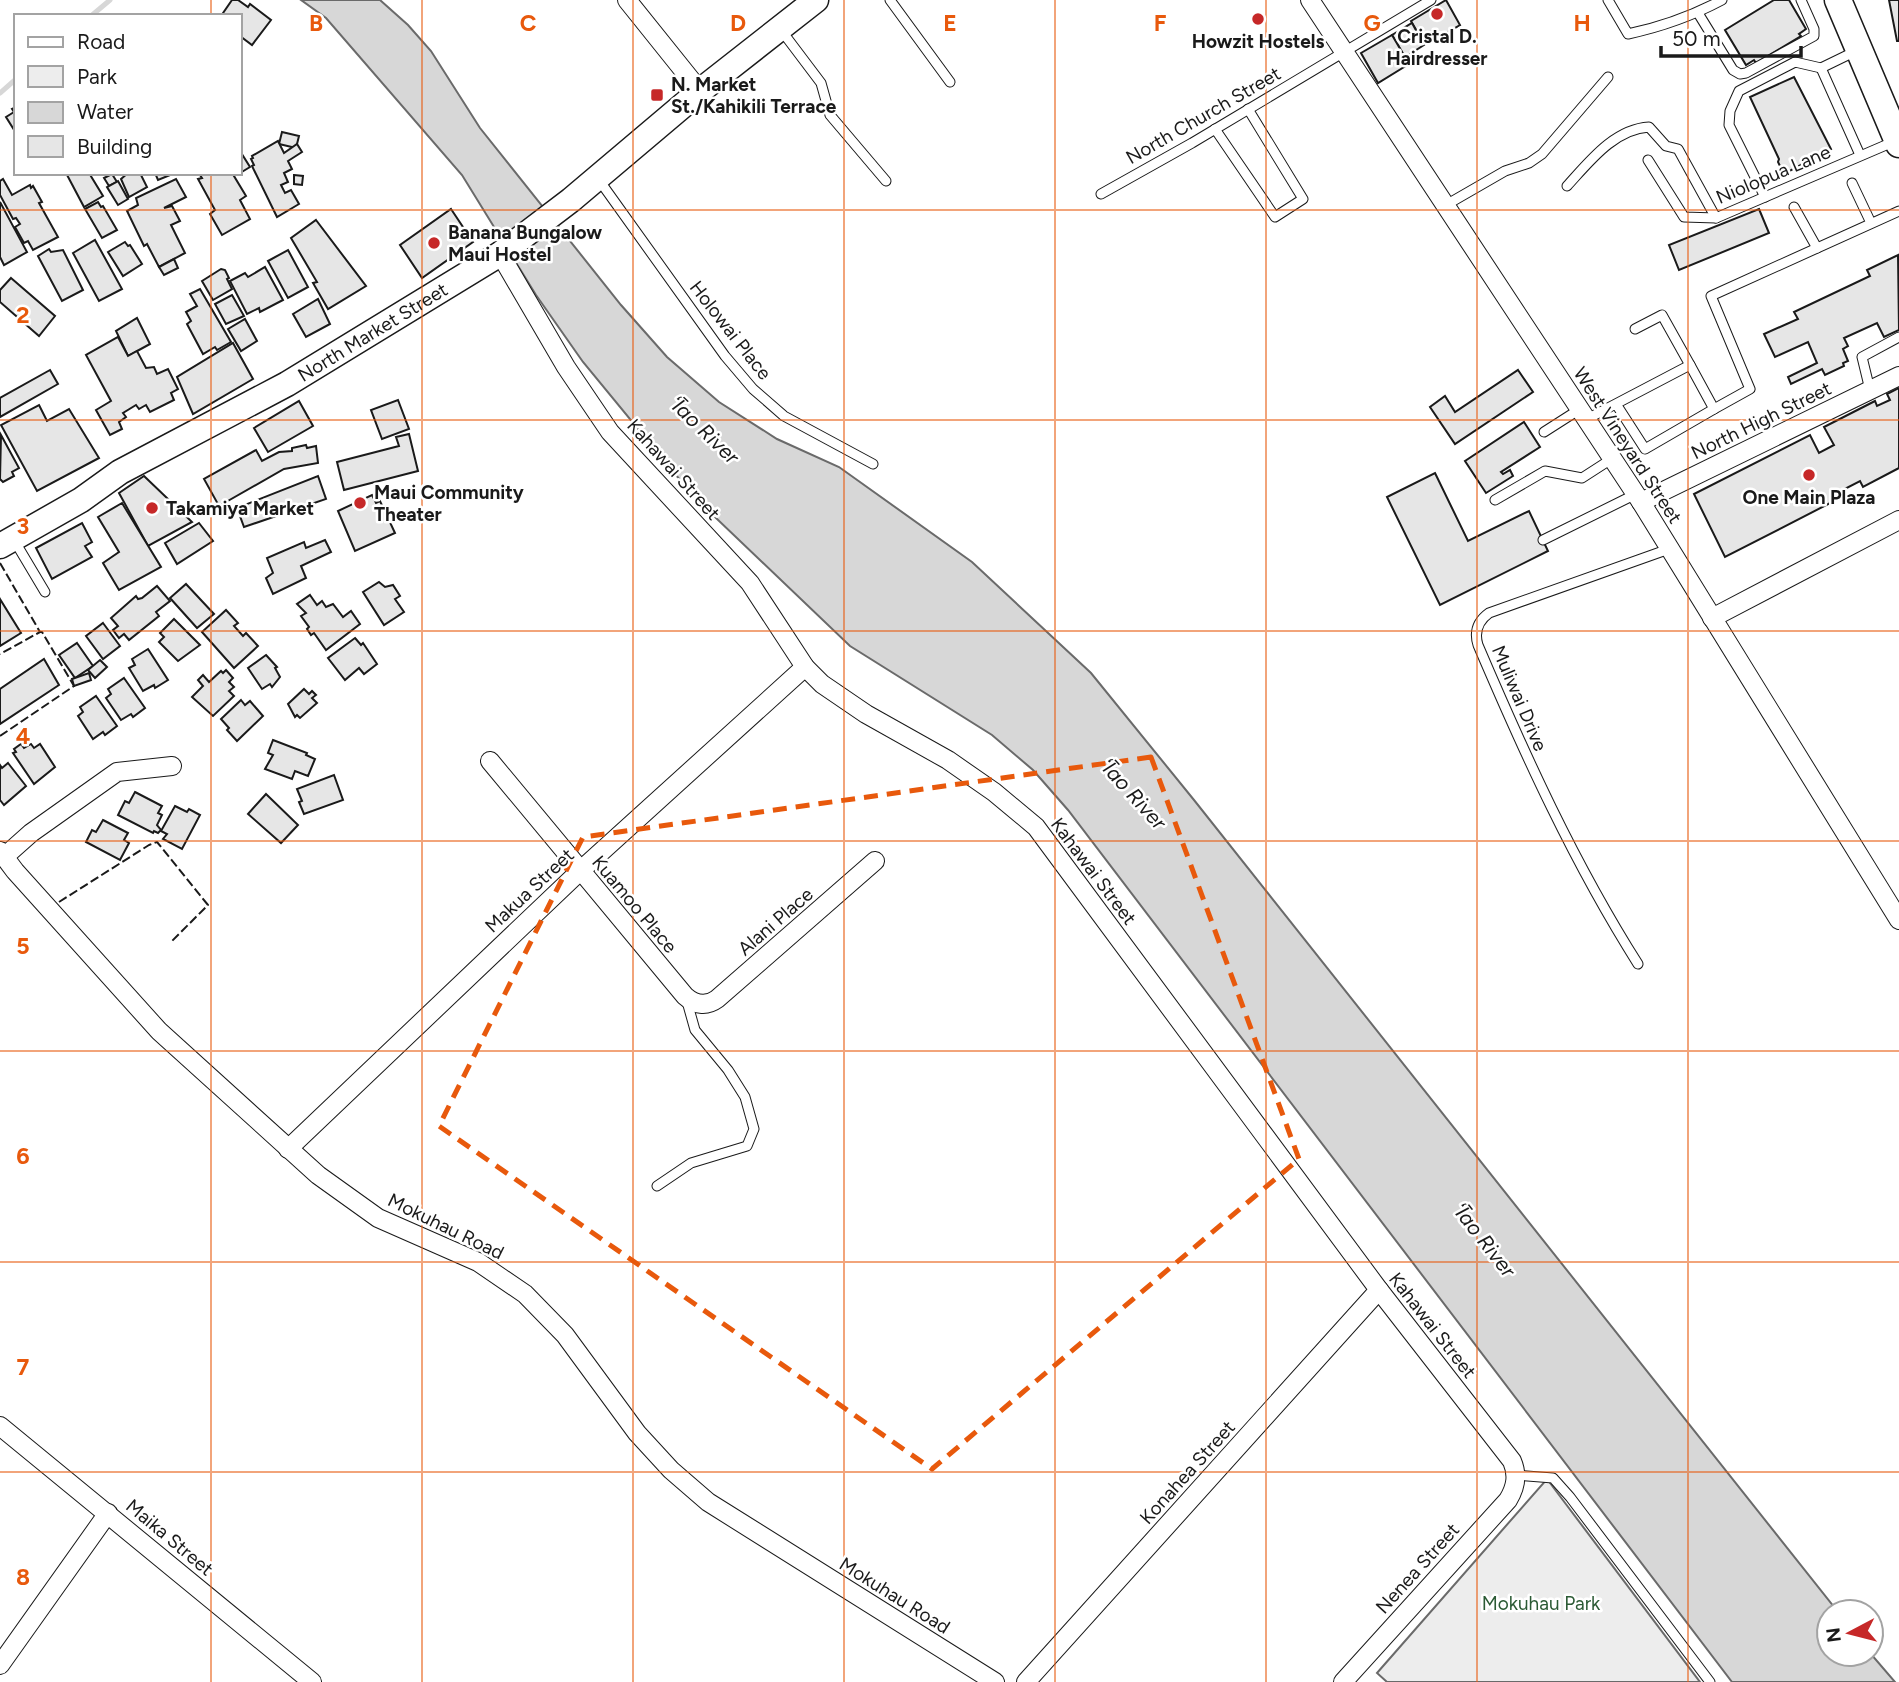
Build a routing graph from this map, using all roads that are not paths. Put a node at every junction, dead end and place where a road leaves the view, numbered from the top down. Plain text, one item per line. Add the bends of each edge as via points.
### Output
1 (627, 0) edge
2 (816, 0) edge
3 (890, 0) edge
4 (1310, 0) edge
5 (1431, 0) edge
6 (1608, 0) edge
7 (1722, 0) edge
8 (1801, 0) edge
9 (1838, 0) edge
10 (1698, 13) junction
11 (780, 29) junction
12 (1859, 50) junction
13 (1346, 51) junction
14 (1821, 68) junction
15 (1608, 77) dead end
16 (950, 82) dead end
17 (701, 91) junction
18 (1248, 109) junction
19 (1215, 129) junction
20 (1898, 141) edge
21 (1860, 155) junction
22 (1648, 160) dead end
23 (598, 179) junction
24 (886, 181) dead end
25 (1852, 183) dead end
26 (1567, 186) dead end
27 (1101, 194) dead end
28 (1765, 197) junction
29 (1446, 205) junction
30 (1794, 207) dead end
31 (1899, 211) edge
32 (1716, 218) junction
33 (1871, 223) junction
34 (1817, 248) junction
35 (500, 254) junction
36 (1635, 329) dead end
37 (1899, 337) edge
38 (1690, 365) junction
39 (1899, 376) edge
40 (1870, 390) junction
41 (1616, 404) junction
42 (1714, 409) junction
43 (1584, 414) junction
44 (1544, 432) dead end
45 (1613, 458) junction
46 (873, 464) dead end
47 (1639, 498) junction
48 (1495, 500) dead end
49 (1899, 520) edge
50 (1543, 540) dead end
51 (7, 542) edge
52 (1669, 549) junction
53 (45, 592) dead end
54 (1712, 618) junction
55 (805, 667) junction
56 (490, 761) dead end
57 (172, 766) dead end
58 (2, 854) edge
59 (875, 861) dead end
60 (580, 871) junction
61 (1899, 920) edge
62 (1639, 964) dead end
63 (692, 1000) junction
64 (288, 1150) junction
65 (657, 1186) dead end
66 (1378, 1290) junction
67 (0, 1426) edge
68 (1516, 1477) junction
69 (108, 1513) junction
70 (0, 1665) edge
71 (312, 1682) edge
72 (995, 1682) edge
73 (1026, 1682) edge
74 (1343, 1682) edge
75 (1710, 1682) edge

1 - 17 street
2 - 11 street, North Market Street
3 - 16 lane
4 - 13 street, West Vineyard Street
5 - 13 lane, North Church Street
6 - 10 lane via 1628,34
7 - 10 lane
8 - 10 lane via 1814,36 1740,74
9 - 12 main road
11 - 17 street, North Market Street
11 - 24 lane via 821,83 830,115
12 - 14 lane
12 - 20 main road
13 - 18 lane, North Church Street
13 - 29 street, West Vineyard Street
14 - 21 lane
14 - 28 lane via 1795,62 1738,91 1729,125
15 - 29 lane via 1542,154
17 - 23 street, North Market Street
18 - 19 lane, North Church Street
18 - 19 lane via 1303,199 1275,217
19 - 27 lane, North Church Street
20 - 21 lane, Niolopua Lane
21 - 28 lane, Niolopua Lane
22 - 32 lane, Niolopua Lane via 1684,217
23 - 35 street, North Market Street
23 - 46 lane, Holowai Place via 753,389 784,416
25 - 33 lane
26 - 32 lane via 1601,149 1634,128 1649,127 1666,146 1678,149
28 - 32 lane, Niolopua Lane
29 - 43 street, West Vineyard Street
30 - 34 lane
31 - 33 lane
33 - 34 lane
34 - 42 lane via 1711,296 1750,389
35 - 51 street, North Market Street via 287,384 120,472
35 - 55 street, Kahawai Street via 610,432 750,583
36 - 38 lane via 1662,315
37 - 40 lane via 1862,357
38 - 41 lane
38 - 42 lane
39 - 40 street, North High Street
40 - 47 street, North High Street
41 - 42 lane via 1645,449
41 - 43 lane
43 - 44 lane
43 - 45 street, West Vineyard Street
45 - 47 street, West Vineyard Street
45 - 48 lane via 1582,478 1545,471
47 - 50 lane
47 - 52 street, West Vineyard Street
49 - 54 street
51 - 53 lane
52 - 54 street, West Vineyard Street
52 - 62 lane, Muliwai Drive via 1489,613 1476,634 1569,846
54 - 61 street, West Vineyard Street
55 - 60 street, Makua Street
55 - 66 street, Kahawai Street via 844,700 960,768 1037,827
56 - 60 street, Kuamoo Place
57 - 58 street via 117,772
58 - 64 street, Mokuhau Road via 159,1031
59 - 63 street, Alani Place via 717,999 707,1004
60 - 63 street, Kuamoo Place
60 - 64 street, Makua Street
63 - 65 lane via 695,1030 745,1097 754,1129 747,1146 691,1163
64 - 72 street, Mokuhau Road via 378,1218 478,1262 526,1294 565,1335 637,1433 708,1502
66 - 68 street, Kahawai Street via 1509,1458
66 - 73 street, Konahea Street
67 - 69 street, Maika Street
68 - 74 street, Nenea Street via 1508,1500
68 - 75 lane via 1553,1478
69 - 70 street
69 - 71 street, Maika Street

